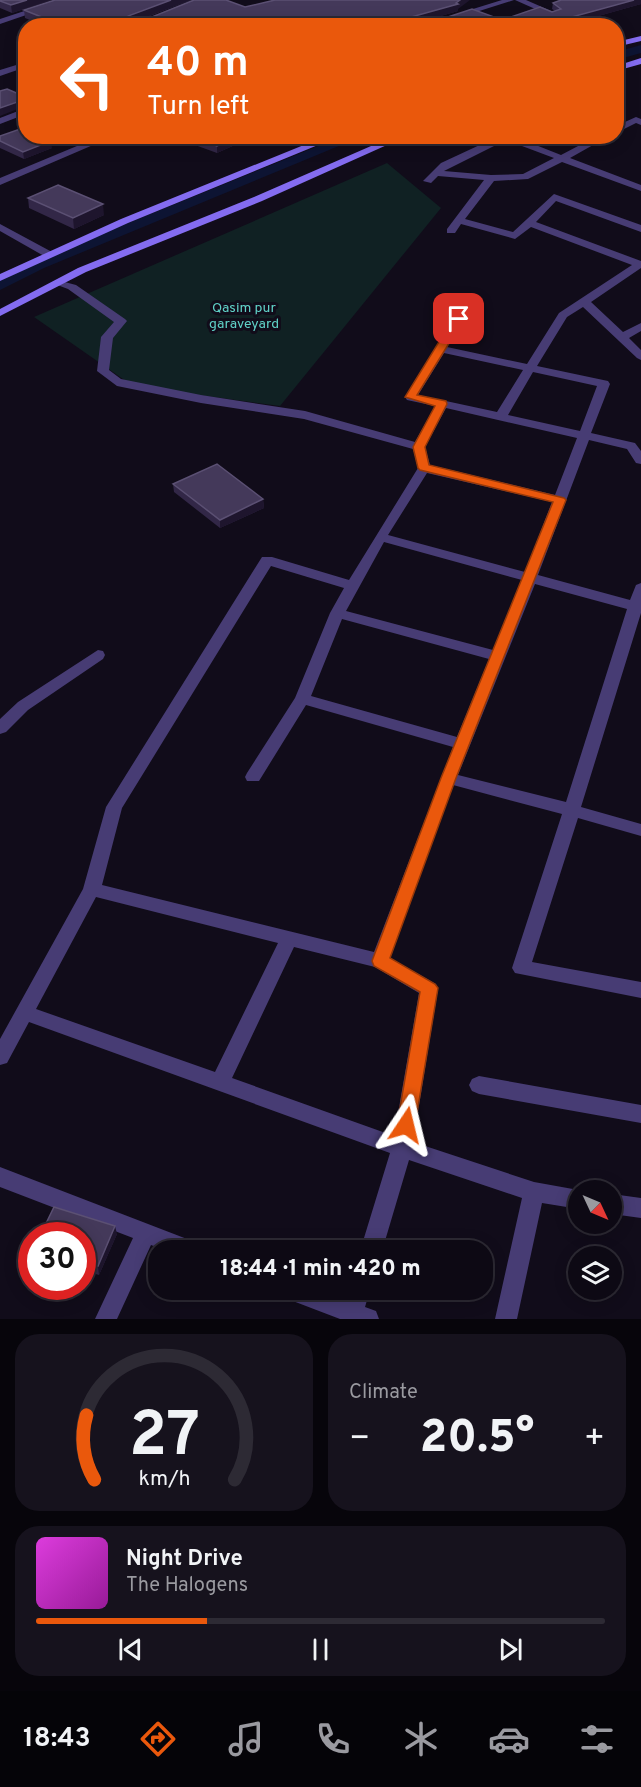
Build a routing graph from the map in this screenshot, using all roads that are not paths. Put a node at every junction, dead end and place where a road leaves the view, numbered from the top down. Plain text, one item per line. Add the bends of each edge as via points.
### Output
1 (66, 0) edge
2 (510, 0) edge
3 (519, 0) edge
4 (554, 14) edge
5 (449, 18) edge
6 (3, 19) edge
7 (18, 24) edge
8 (641, 38) edge
9 (624, 43) edge
10 (641, 61) edge
11 (624, 66) edge
12 (18, 67) edge
13 (0, 73) edge
14 (18, 114) edge
15 (0, 121) edge
16 (641, 122) edge
17 (624, 126) edge
18 (91, 144) edge
19 (316, 144) edge
20 (384, 144) edge
21 (489, 144) edge
22 (522, 144) edge
23 (590, 144) edge
24 (562, 159) junction
25 (436, 173) junction
26 (491, 178) junction
27 (429, 181) dead end
28 (0, 182) edge
29 (641, 188) edge
30 (460, 221) junction
31 (529, 223) junction
32 (0, 227) edge
33 (641, 229) edge
34 (451, 231) dead end
35 (48, 254) junction
36 (640, 265) edge
37 (0, 278) edge
38 (57, 283) junction
39 (584, 301) junction
40 (468, 304) dead end
41 (0, 313) edge
42 (641, 326) edge
43 (622, 338) junction
44 (440, 350) junction
45 (641, 356) edge
46 (530, 369) junction
47 (442, 404) junction
48 (500, 417) junction
49 (585, 436) junction
50 (419, 447) junction
51 (641, 460) edge
52 (424, 468) junction
53 (560, 500) junction
54 (380, 537) junction
55 (530, 578) junction
56 (353, 586) junction
57 (641, 588) edge
58 (638, 607) edge
59 (337, 613) junction
60 (98, 655) dead end
61 (498, 656) junction
62 (302, 699) junction
63 (0, 728) edge
64 (462, 744) junction
65 (253, 777) dead end
66 (448, 778) junction
67 (572, 810) junction
68 (641, 830) edge
69 (92, 889) junction
70 (289, 938) junction
71 (380, 961) junction
72 (641, 990) edge
73 (25, 1013) junction
74 (0, 1057) edge
75 (220, 1083) junction
76 (479, 1085) dead end
77 (641, 1114) edge
78 (402, 1148) junction
79 (0, 1177) edge
80 (534, 1192) junction
81 (568, 1197) edge
82 (622, 1205) edge
83 (641, 1208) edge
84 (146, 1233) junction
85 (164, 1240) edge
86 (373, 1240) edge
87 (319, 1300) edge
88 (359, 1300) edge
89 (360, 1316) edge
90 (106, 1319) edge
91 (506, 1319) edge

1 - 6 street
2 - 5 street
3 - 4 street
6 - 7 street
8 - 9 main road
10 - 11 main road
12 - 13 street
14 - 15 street
16 - 17 street via 636,120
18 - 28 street
19 - 35 main road
20 - 38 main road
21 - 25 street via 444,165
22 - 24 street
23 - 24 street
24 - 26 street via 525,177
24 - 29 street
25 - 26 street
25 - 27 street
26 - 30 street
30 - 31 street via 515,236
30 - 34 street
31 - 33 street via 554,197
31 - 36 street
32 - 35 street
35 - 37 main road
36 - 39 street
38 - 41 main road
38 - 50 street via 72,287 121,321 107,337 103,371 117,382 305,415
39 - 43 street
39 - 46 street via 563,315
40 - 44 street
42 - 43 street
43 - 45 street
44 - 46 street
44 - 47 street via 411,397
46 - 48 street
46 - 49 street via 604,384
47 - 48 street
47 - 50 street
48 - 49 street
49 - 51 street via 631,446
49 - 53 street
50 - 52 street
52 - 53 street
52 - 54 street
53 - 55 street
54 - 55 street
54 - 56 street
55 - 58 street
55 - 61 street
56 - 59 street
56 - 69 street via 267,560 114,807
57 - 58 street
58 - 67 street
59 - 61 street
59 - 62 street
60 - 63 street via 23,706
61 - 64 street
62 - 64 street
62 - 65 street
64 - 66 street
66 - 67 street
66 - 71 street
67 - 68 street
67 - 72 street via 520,968
69 - 70 street
69 - 73 street
70 - 71 street
70 - 75 street
71 - 78 street via 429,988
73 - 74 street
73 - 75 street
75 - 78 street
76 - 77 street
78 - 80 street
78 - 86 street
79 - 84 street
80 - 81 street
80 - 91 street
82 - 83 street
84 - 85 street
84 - 90 street
87 - 89 street
88 - 89 street

